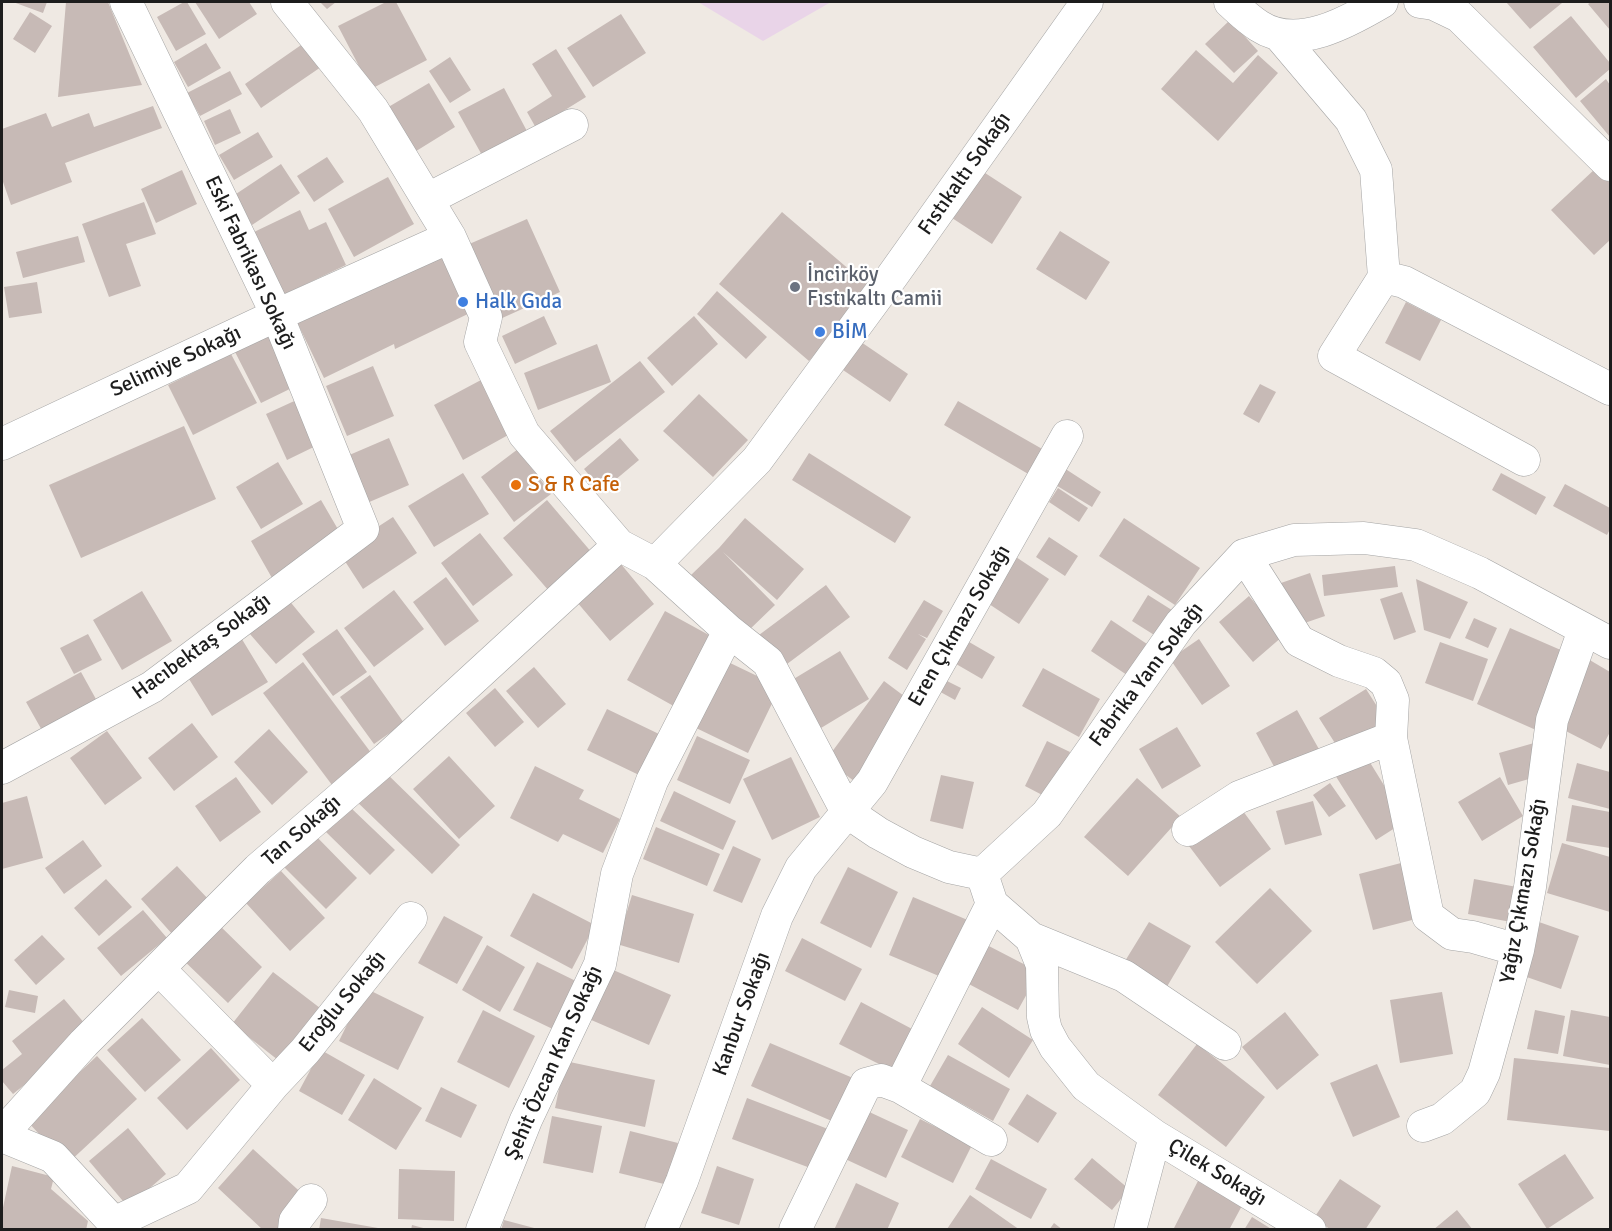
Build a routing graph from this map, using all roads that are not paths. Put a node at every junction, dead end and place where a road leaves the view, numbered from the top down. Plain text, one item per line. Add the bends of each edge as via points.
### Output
1 (126, 2) edge
2 (287, 2) edge
3 (1087, 2) edge
4 (1230, 2) edge
5 (1382, 2) edge
6 (1420, 2) edge
7 (1279, 35) junction
8 (572, 125) dead end
9 (1611, 165) edge
10 (428, 199) junction
11 (450, 237) junction
12 (1384, 277) junction
13 (277, 315) junction
14 (1611, 389) edge
15 (1067, 436) dead end
16 (2, 444) edge
17 (1524, 460) dead end
18 (363, 529) joint
19 (619, 545) junction
20 (1244, 555) junction
21 (655, 564) junction
22 (729, 631) junction
23 (1597, 637) edge
24 (1391, 738) junction
25 (2, 768) edge
26 (848, 812) junction
27 (1188, 830) dead end
28 (982, 874) junction
29 (992, 904) junction
30 (411, 918) dead end
31 (1031, 938) junction
32 (1518, 950) junction
33 (159, 969) junction
34 (1225, 1044) dead end
35 (273, 1085) junction
36 (900, 1087) junction
37 (1424, 1126) dead end
38 (2, 1135) edge
39 (1155, 1136) junction
40 (991, 1140) dead end
41 (311, 1200) dead end
42 (116, 1226) edge
43 (294, 1230) edge
44 (482, 1230) edge
45 (661, 1230) edge
46 (795, 1230) edge
47 (1130, 1230) edge
48 (1310, 1230) edge

1 - 13 street, Eski Fabrikası Sokağı
2 - 10 street via 373,110
3 - 21 street, Fıstıkaltı Sokağı via 757,460
4 - 7 street via 1260,27
5 - 7 street via 1326,30
6 - 9 street via 1459,16
7 - 12 street via 1351,120 1376,170
8 - 10 street
10 - 11 street
11 - 13 street, Selimiye Sokağı
11 - 19 street via 486,317 480,342 524,434
12 - 14 street via 1404,282
12 - 17 street via 1334,356
13 - 16 street, Selimiye Sokağı
13 - 18 street, Eski Fabrikası Sokağı
15 - 26 street, Eren Çıkmazı Sokağı via 872,782
18 - 25 street, Hacıbektaş Sokağı via 152,687
19 - 21 street
19 - 33 street, Tan Sokağı via 387,758 258,869
20 - 23 street via 1294,540 1364,538 1416,544 1480,573
20 - 24 street via 1299,641 1374,673 1386,683 1393,700
20 - 28 street, Fabrika Yanı Sokağı via 1181,622 1047,814
21 - 22 street
22 - 26 street via 768,662
22 - 44 street, Şehit Özcan Kan Sokağı via 652,781 616,874 600,964 526,1120
23 - 32 street, Yağız Çıkmazı Sokağı via 1552,720
24 - 27 street via 1239,797
24 - 32 street via 1428,916 1452,934
26 - 28 street via 913,852 950,867
26 - 45 street, Kanbur Sokağı via 801,868 777,916
28 - 29 street
29 - 31 street
29 - 36 street
30 - 35 street, Eroğlu Sokağı via 306,1051
31 - 34 street via 1124,976
31 - 39 street, Çilek Sokağı via 1042,965 1043,1017 1055,1047 1086,1086
32 - 37 street, Yağız Çıkmazı Sokağı via 1484,1073 1475,1092 1442,1119
33 - 35 street
33 - 38 street, Tan Sokağı via 84,1043
35 - 42 street, Eroğlu Sokağı via 188,1188
36 - 40 street
36 - 46 street via 881,1080 866,1084
38 - 42 street via 53,1157
39 - 47 street
39 - 48 street, Çilek Sokağı
41 - 43 street via 295,1221

